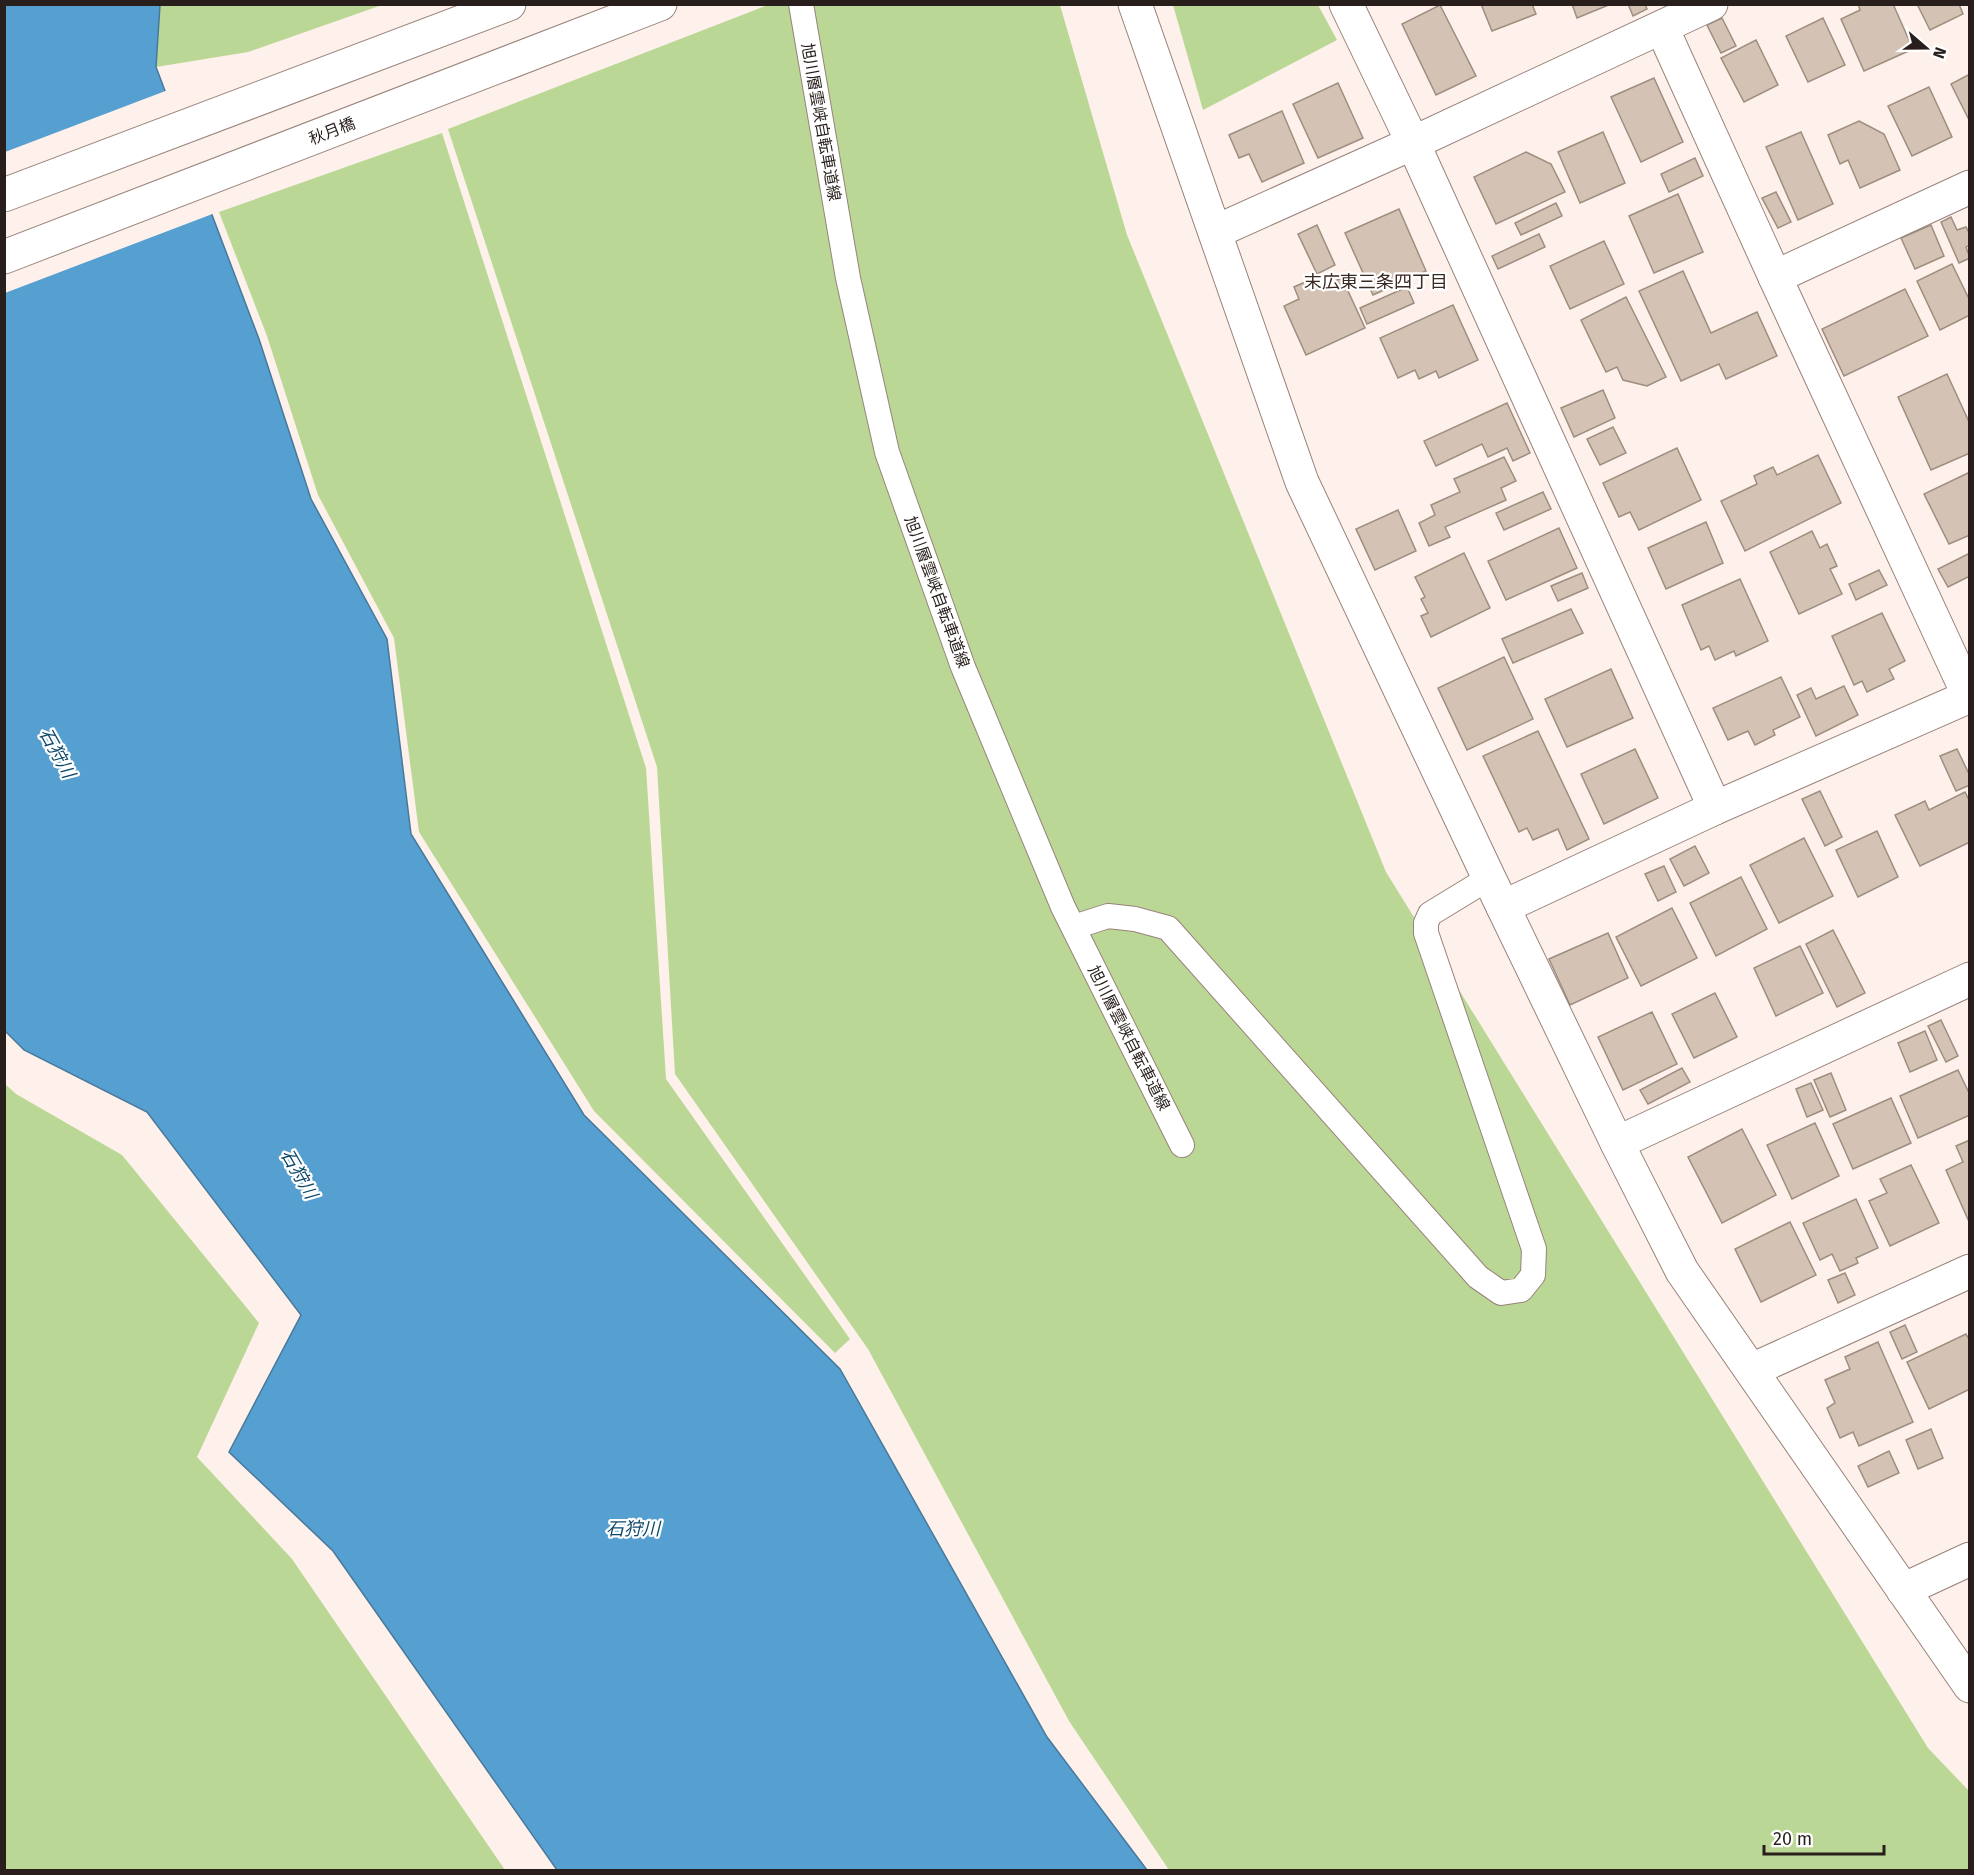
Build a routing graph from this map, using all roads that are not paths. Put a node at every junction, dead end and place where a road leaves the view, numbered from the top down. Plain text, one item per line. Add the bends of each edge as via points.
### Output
1 (509, 4) edge
2 (660, 4) edge
3 (801, 4) edge
4 (1135, 4) edge
5 (1346, 4) edge
6 (1711, 4) edge
7 (1662, 28) junction
8 (1413, 143) junction
9 (1970, 187) edge
10 (4, 195) edge
11 (1215, 232) junction
12 (4, 257) edge
13 (1775, 278) junction
14 (1969, 696) edge
15 (1715, 808) junction
16 (1489, 878) junction
17 (1503, 907) junction
18 (1074, 927) junction
19 (1970, 979) edge
20 (1617, 1143) junction
21 (1182, 1145) dead end
22 (1970, 1271) edge
23 (1752, 1370) junction
24 (1970, 1559) edge
25 (1903, 1590) junction
26 (1970, 1686) edge

1 - 10 street
2 - 12 street, 秋月橋
3 - 18 lane, 旭川層雲峡自転車道線 via 848,278 887,452 963,667
4 - 11 street
5 - 8 street
6 - 7 street
7 - 8 street
7 - 13 street
8 - 11 street
8 - 15 street
9 - 13 street
11 - 16 street via 1302,482
13 - 14 street
14 - 15 street
15 - 17 street
16 - 17 street
16 - 18 lane via 1430,914 1426,933 1534,1249 1533,1275 1521,1290 1501,1293 1478,1277 1168,928 1108,916
17 - 20 street
18 - 21 lane, 旭川層雲峡自転車道線
19 - 20 street
20 - 23 street via 1682,1271
22 - 23 street
23 - 25 street
24 - 25 street
25 - 26 street

